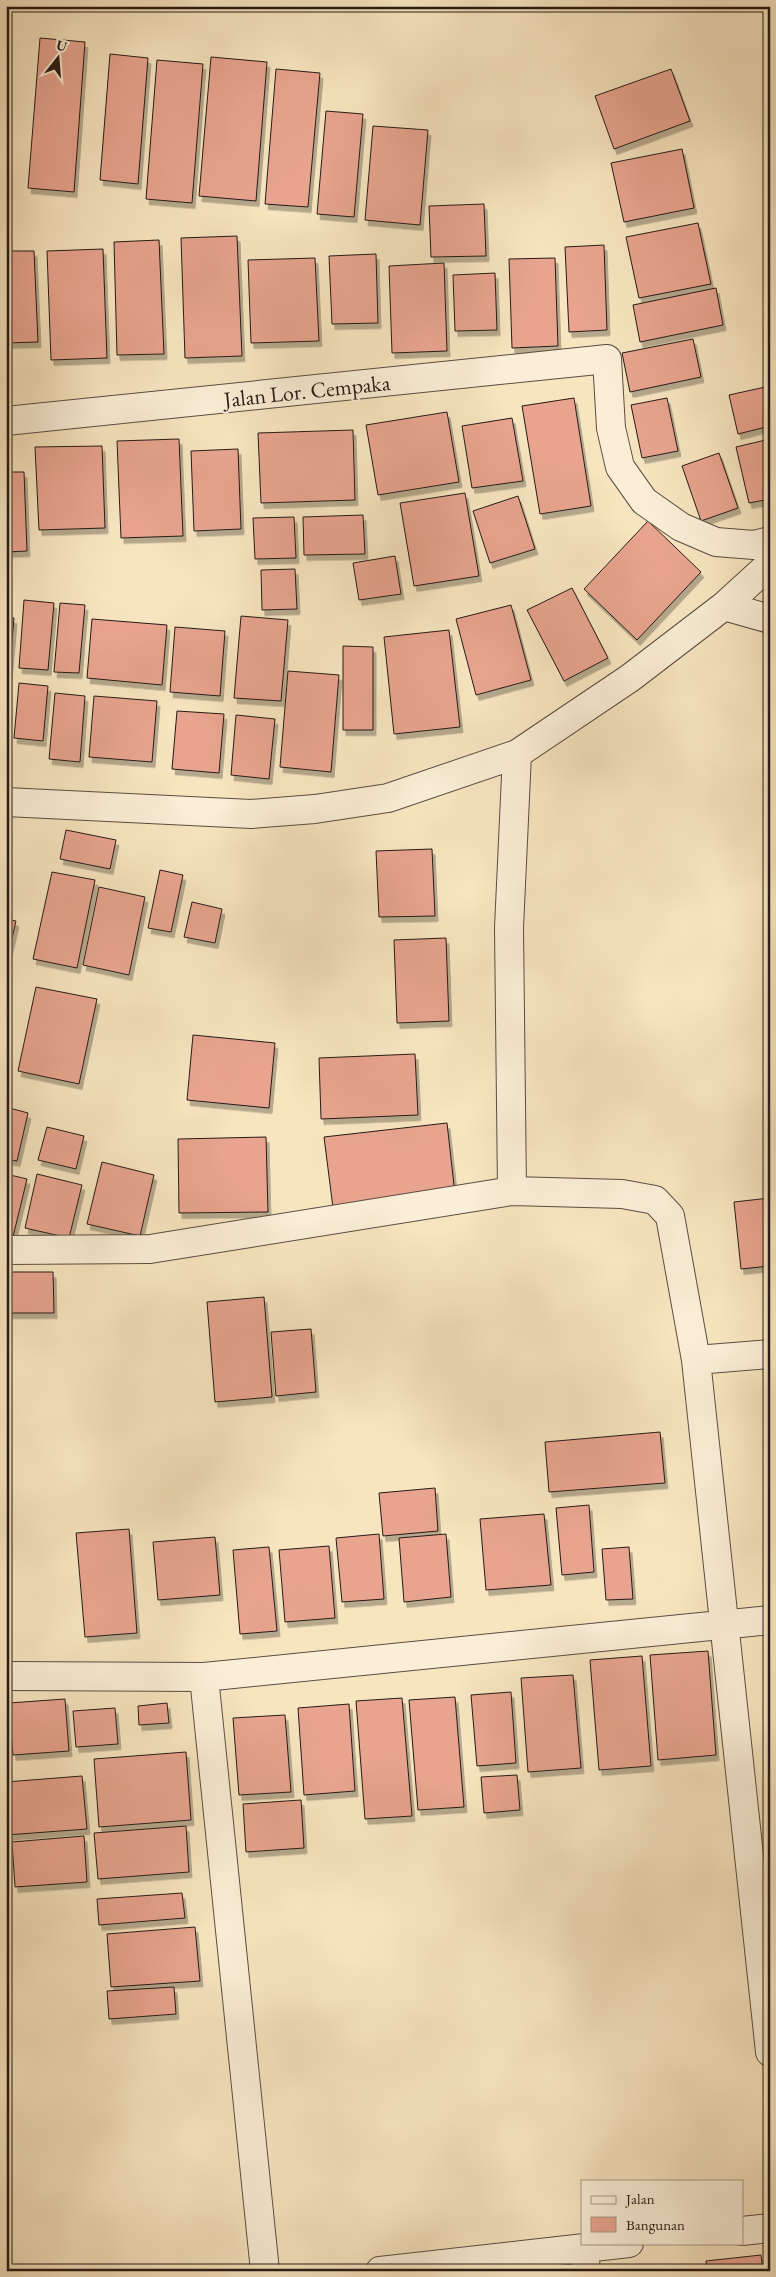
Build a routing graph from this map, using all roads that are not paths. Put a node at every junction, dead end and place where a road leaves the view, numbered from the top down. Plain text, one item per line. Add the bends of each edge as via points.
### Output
1 (6, 421) edge
2 (770, 541) edge
3 (770, 564) edge
4 (724, 606) junction
5 (770, 619) edge
6 (517, 754) junction
7 (6, 802) edge
8 (512, 1191) junction
9 (6, 1250) edge
10 (770, 1354) edge
11 (696, 1360) junction
12 (770, 1620) edge
13 (724, 1625) junction
14 (6, 1676) edge
15 (204, 1677) junction
16 (770, 2052) edge
17 (770, 2228) edge
18 (744, 2231) edge
19 (626, 2244) edge
20 (585, 2260) edge
21 (266, 2271) edge
22 (380, 2271) edge

1 - 2 street, Jalan Lor. Cempaka via 608,359 611,428 620,467 644,501 681,527 716,542 754,545
3 - 4 street
4 - 5 street
4 - 6 street via 630,678
6 - 7 street via 388,798 315,809 251,814
6 - 8 street via 509,928
8 - 9 street via 150,1249
8 - 11 street via 622,1194 655,1200 670,1216
10 - 11 street
11 - 13 street
12 - 13 street
13 - 15 street
13 - 16 street
14 - 15 street
15 - 21 street
17 - 18 street
19 - 20 street
20 - 22 street

